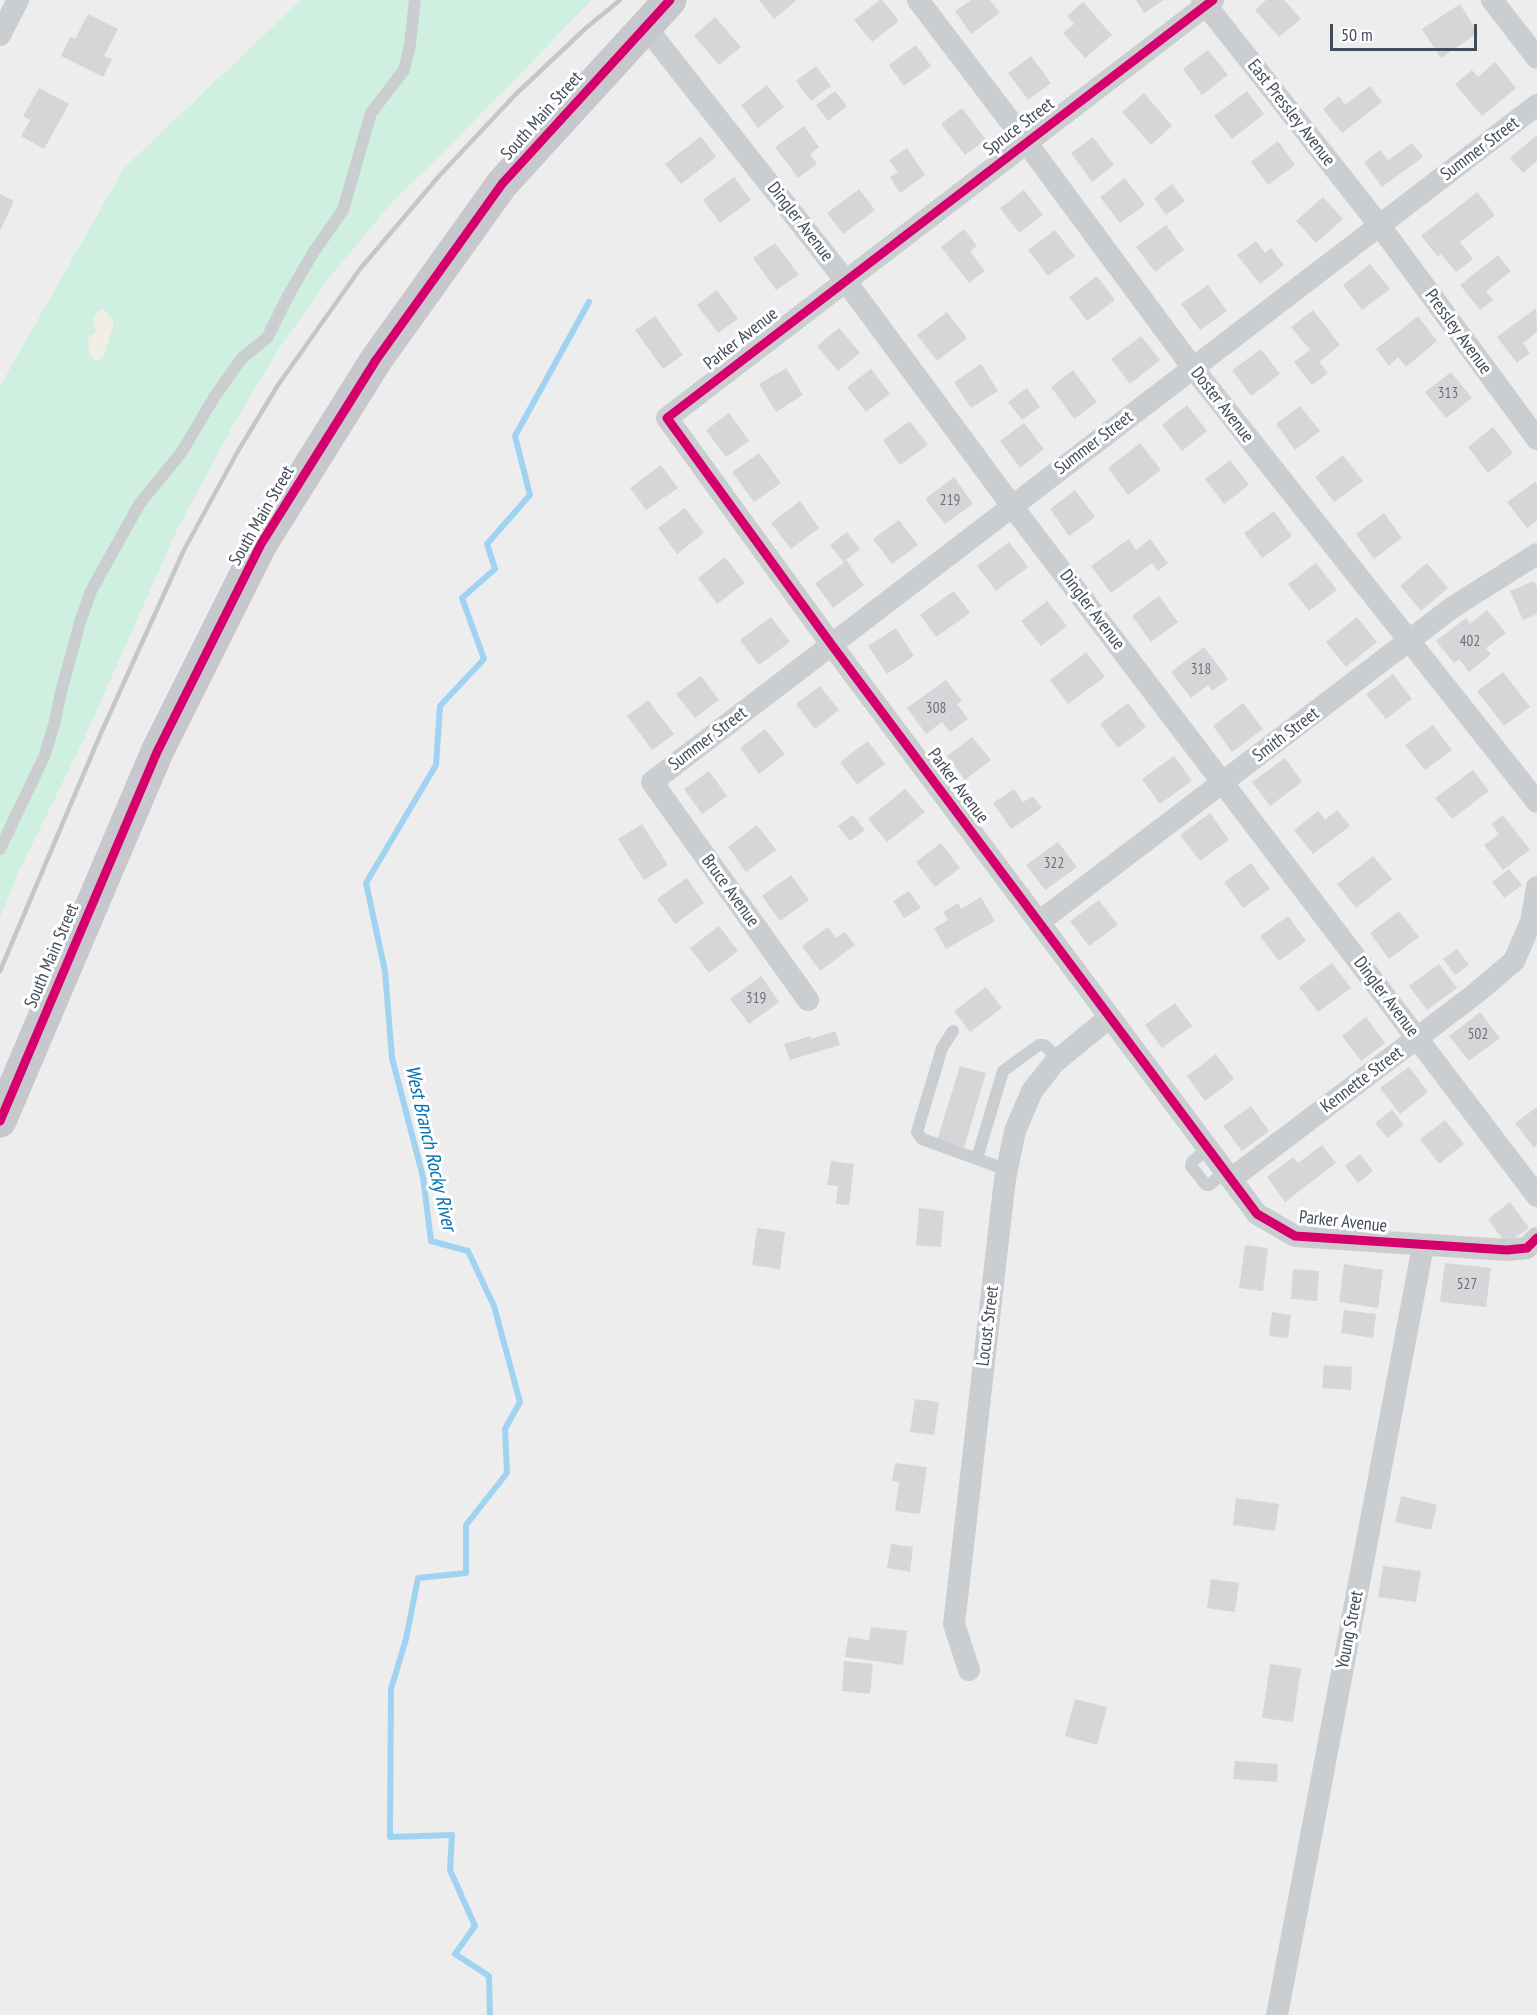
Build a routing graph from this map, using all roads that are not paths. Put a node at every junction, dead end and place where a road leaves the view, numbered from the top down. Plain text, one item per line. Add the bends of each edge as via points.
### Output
1 (18, 0) edge
2 (415, 0) edge
3 (670, 0) edge
4 (918, 0) edge
5 (1492, 0) edge
6 (1207, 2) edge
7 (645, 26) junction
8 (0, 35) edge
9 (1537, 58) edge
10 (1537, 105) edge
11 (1026, 142) junction
12 (1380, 226) junction
13 (845, 280) junction
14 (1193, 368) junction
15 (1537, 439) edge
16 (1012, 506) junction
17 (1537, 554) edge
18 (1408, 642) junction
19 (831, 644) junction
20 (652, 782) joint
21 (1222, 783) junction
22 (1537, 802) edge
23 (0, 849) edge
24 (1537, 887) edge
25 (1039, 922) junction
26 (808, 1000) dead end
27 (1110, 1017) junction
28 (954, 1031) dead end
29 (1417, 1038) junction
30 (1059, 1059) junction
31 (0, 1121) edge
32 (980, 1160) junction
33 (1007, 1170) junction
34 (1228, 1175) junction
35 (1537, 1196) edge
36 (1537, 1238) edge
37 (1423, 1246) junction
38 (969, 1670) dead end
39 (1277, 2015) edge

1 - 8 street
2 - 23 lane via 404,70 371,113 343,210 313,253 267,338 242,357 181,453 140,503 92,591 44,757
3 - 7 main road, South Main Street
4 - 11 street, Doster Avenue
5 - 9 street
6 - 11 street, Spruce Street
6 - 12 street, East Pressley Avenue
7 - 13 street, Dingler Avenue
7 - 31 main road, South Main Street via 502,184 376,360 261,544 157,752
10 - 12 street, Summer Street
11 - 13 street, Spruce Street
11 - 14 street, Doster Avenue
12 - 14 street, Summer Street
12 - 15 street, Pressley Avenue
13 - 16 street, Dingler Avenue
13 - 19 street, Parker Avenue via 667,418
14 - 16 street, Summer Street
14 - 18 street, Doster Avenue
16 - 19 street, Summer Street
16 - 21 street, Dingler Avenue
17 - 18 street, Smith Street via 1453,607
18 - 21 street, Smith Street
18 - 22 street, Doster Avenue
19 - 20 street, Summer Street
19 - 25 street, Parker Avenue
20 - 26 street, Bruce Avenue
21 - 25 street, Smith Street
21 - 29 street, Dingler Avenue
24 - 29 street, Kennette Street via 1531,922 1514,961
25 - 27 street, Parker Avenue
27 - 30 street, Locust Street
27 - 34 street, Parker Avenue
28 - 32 lane via 942,1048 917,1132 922,1139
29 - 34 street, Kennette Street
29 - 35 street, Dingler Avenue
30 - 32 lane via 1044,1045 1038,1045 1003,1071 978,1155
30 - 33 street, Locust Street via 1032,1091 1015,1131
32 - 33 lane
33 - 38 street, Locust Street via 954,1624
34 - 37 street, Parker Avenue via 1257,1214 1295,1236
36 - 37 street via 1527,1248 1507,1250
37 - 39 street, Young Street

